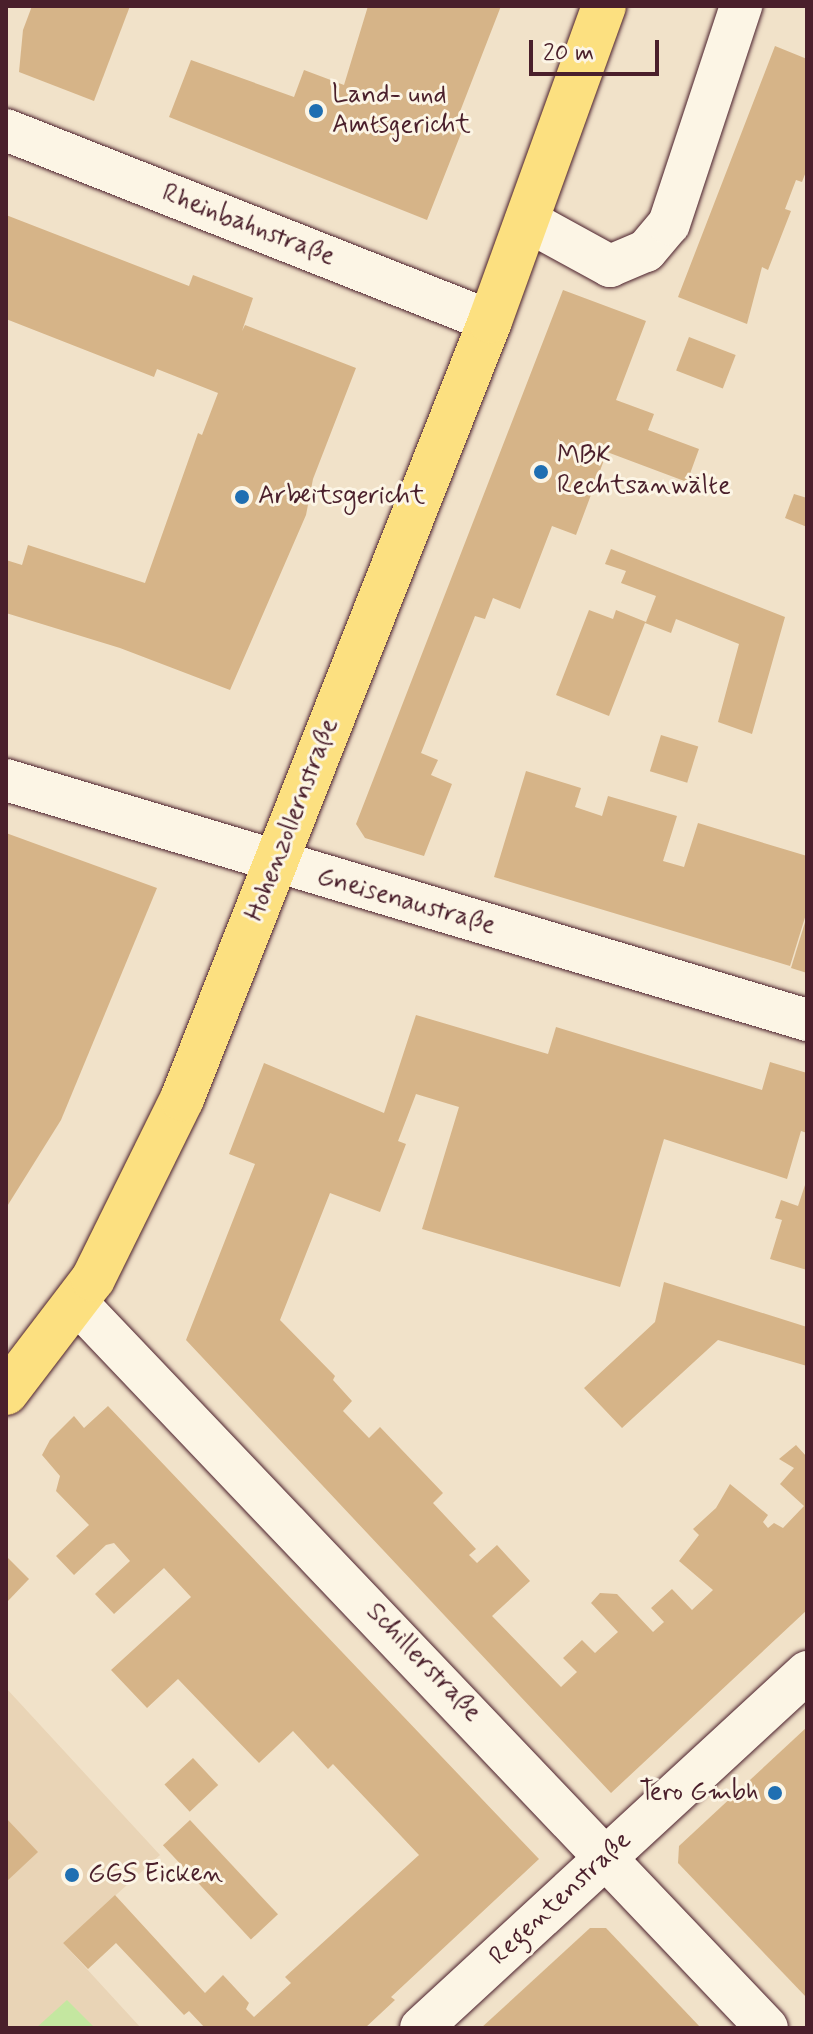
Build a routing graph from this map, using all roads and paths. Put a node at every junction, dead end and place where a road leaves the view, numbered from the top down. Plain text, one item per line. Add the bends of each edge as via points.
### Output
1 (604, 6) edge
2 (741, 6) edge
3 (6, 130) edge
4 (526, 220) junction
5 (490, 321) junction
6 (6, 780) edge
7 (275, 863) junction
8 (807, 1020) edge
9 (76, 1302) junction
10 (6, 1393) edge
11 (807, 1672) edge
12 (607, 1856) junction
13 (421, 2028) edge
14 (767, 2028) edge

1 - 4 main road, Hohenzollernstraße
2 - 4 street via 669,224 646,251 610,266
3 - 5 street, Rheinbahnstraße
4 - 5 main road, Hohenzollernstraße
5 - 7 main road, Hohenzollernstraße
6 - 7 street, Gneisenaustraße
7 - 8 street, Gneisenaustraße
7 - 9 main road, Hohenzollernstraße via 182,1099 93,1279
9 - 10 main road, Hohenzollernstraße
9 - 12 street, Schillerstraße
11 - 12 street, Regentenstraße
12 - 13 street, Regentenstraße
12 - 14 street, Schillerstraße

